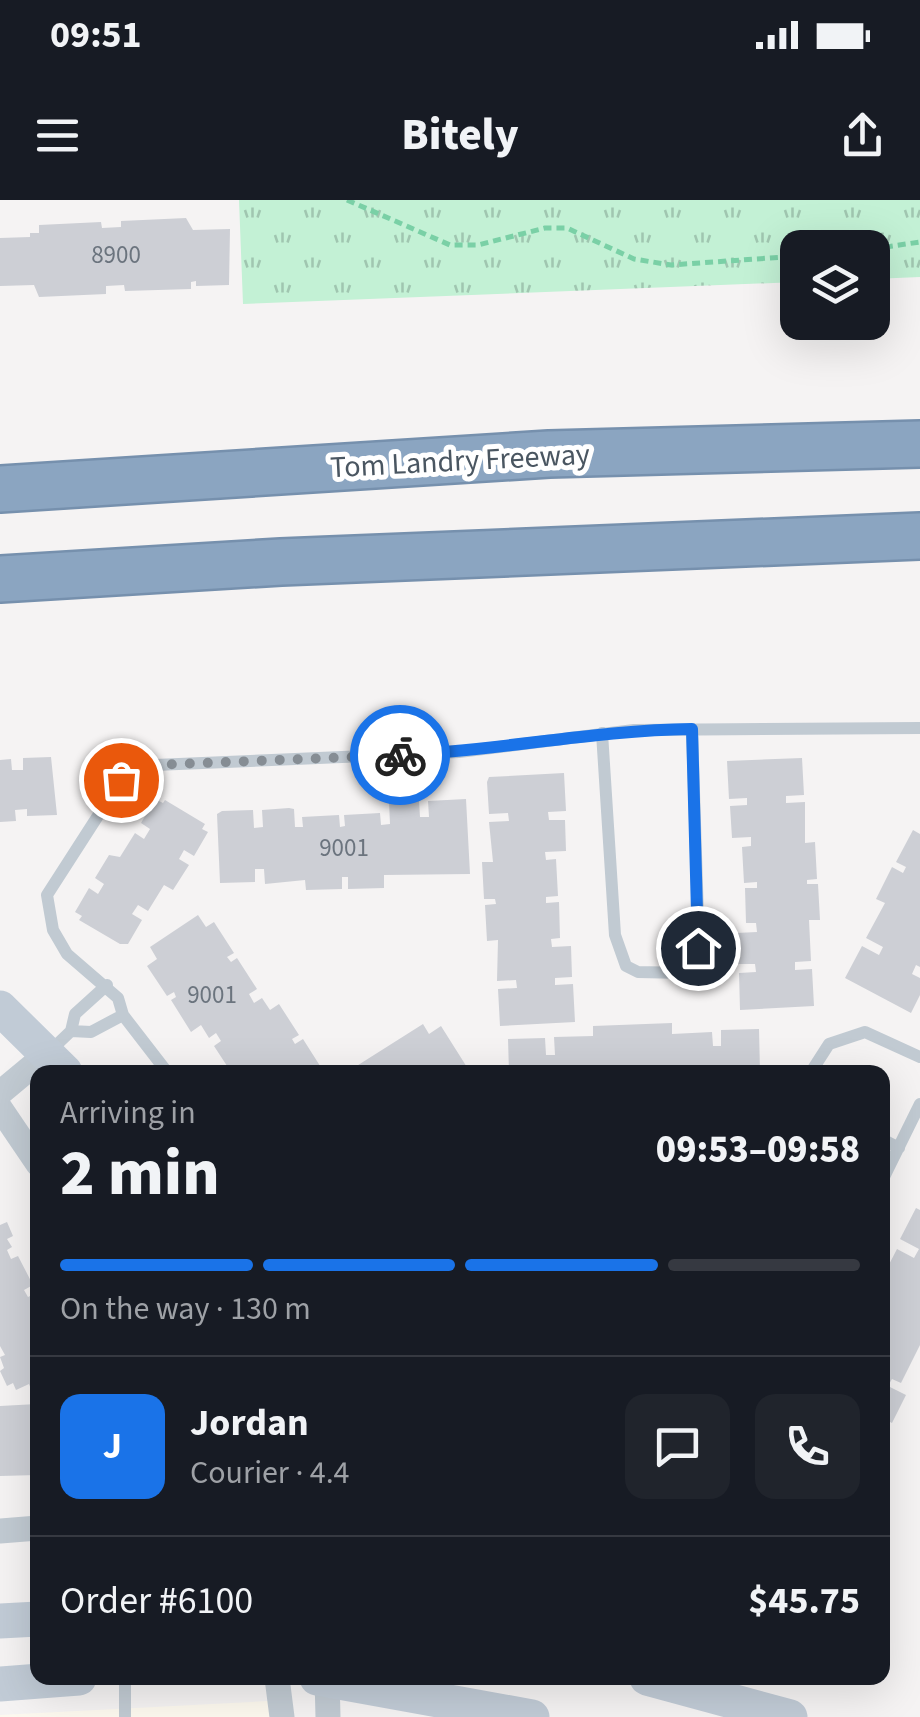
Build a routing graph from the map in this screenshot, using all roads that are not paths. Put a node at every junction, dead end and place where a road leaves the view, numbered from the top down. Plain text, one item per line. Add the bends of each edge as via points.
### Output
1 (920, 444) edge
2 (0, 489) edge
3 (920, 536) edge
4 (0, 579) edge
5 (920, 728) edge
6 (692, 729) junction
7 (602, 733) junction
8 (107, 985) junction
9 (0, 1008) edge
10 (123, 1015) junction
11 (62, 1052) edge
12 (920, 1057) edge
13 (162, 1065) edge
14 (816, 1065) edge
15 (30, 1073) edge
16 (0, 1093) edge
17 (920, 1104) edge
18 (0, 1108) edge
19 (890, 1143) edge
20 (899, 1148) junction
21 (30, 1152) edge
22 (890, 1165) edge
23 (30, 1529) edge
24 (0, 1532) edge
25 (30, 1619) edge
26 (0, 1621) edge
27 (30, 1682) edge
28 (0, 1684) edge
29 (125, 1685) edge
30 (278, 1685) edge
31 (327, 1685) edge
32 (364, 1685) edge
33 (673, 1685) edge
34 (125, 1717) edge
35 (282, 1717) edge
36 (328, 1717) edge
37 (532, 1717) edge
38 (790, 1717) edge

1 - 2 highway, Tom Landry Freeway via 549,454
3 - 4 highway
5 - 6 lane
6 - 7 lane
6 - 7 lane via 698,948 685,972 626,966 615,935
7 - 8 lane via 458,752 155,765 121,780 47,895 53,930 68,954
8 - 10 lane
8 - 11 lane via 74,1014
9 - 11 main road
10 - 11 lane
10 - 13 lane
12 - 14 lane via 865,1032 830,1044
15 - 16 street
17 - 20 lane
18 - 21 street
19 - 20 lane
20 - 22 lane
23 - 24 street
25 - 26 main road
27 - 28 main road
29 - 34 lane
30 - 35 street
31 - 36 street
32 - 37 main road
33 - 38 main road

